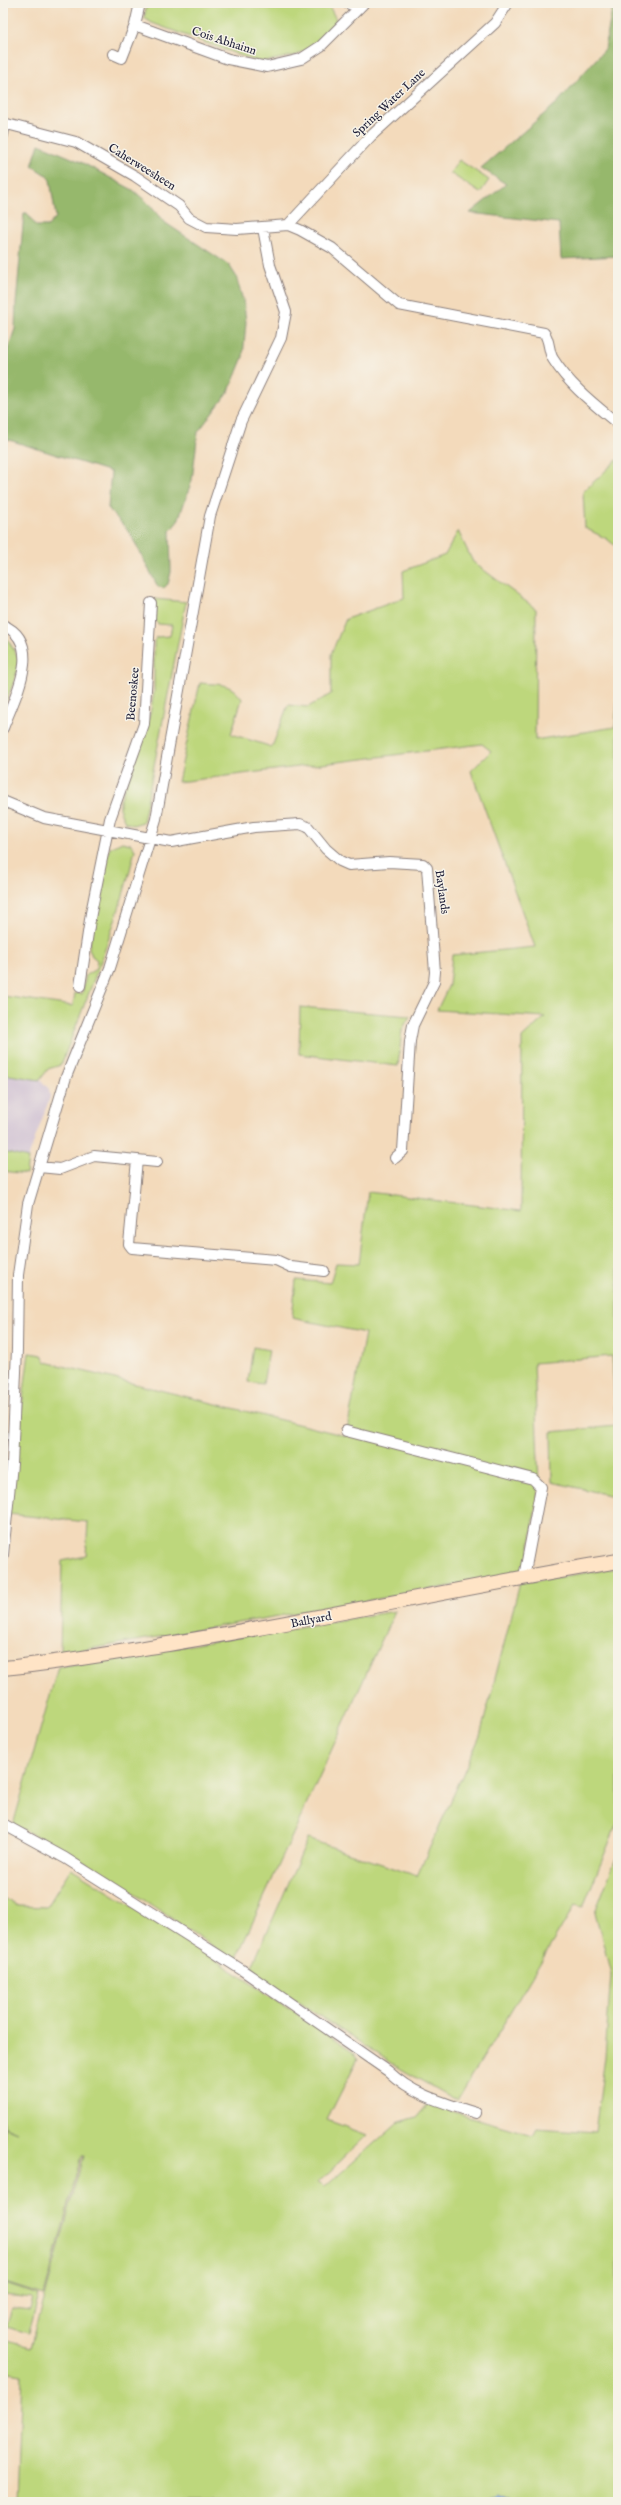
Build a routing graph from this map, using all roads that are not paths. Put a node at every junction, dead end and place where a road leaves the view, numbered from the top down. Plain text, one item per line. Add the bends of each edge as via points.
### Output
1 (140, 3) edge
2 (347, 3) edge
3 (508, 3) edge
4 (361, 6) edge
5 (136, 25) junction
6 (113, 54) dead end
7 (4, 123) edge
8 (3, 135) edge
9 (288, 225) junction
10 (263, 228) junction
11 (618, 424) edge
12 (151, 603) dead end
13 (3, 625) edge
14 (3, 728) edge
15 (3, 801) edge
16 (108, 829) junction
17 (150, 839) junction
18 (80, 986) dead end
19 (395, 1158) dead end
20 (137, 1160) junction
21 (157, 1162) dead end
22 (39, 1167) junction
23 (324, 1271) dead end
24 (346, 1431) dead end
25 (3, 1555) edge
26 (618, 1561) edge
27 (524, 1577) junction
28 (3, 1668) edge
29 (3, 1824) edge
30 (476, 2113) dead end

1 - 5 street
2 - 4 street, Cois Abhainn
3 - 9 street, Spring Water Lane via 495,23 371,136
4 - 5 street, Cois Abhainn via 321,46 301,59 267,67 228,58
5 - 6 street via 122,58
7 - 8 street
7 - 10 street, Caherweesheen via 76,142 135,176 179,206 189,218 206,227
9 - 10 street, Caherweesheen
9 - 11 street via 332,248 399,304 544,333 552,357 565,377 596,408
10 - 17 street via 270,265 286,312 281,338 241,421 210,516
12 - 16 street, Beenoskee via 144,724
13 - 14 street via 9,627 21,641 26,657 19,687
15 - 16 street via 44,818
16 - 17 street
16 - 18 street, Beenoskee
17 - 19 street, Baylands via 171,842 254,827 300,824 308,828 340,861 349,865 409,861 423,864 427,868 434,982 413,1025 403,1151
17 - 22 street via 110,968 66,1077
20 - 21 street
20 - 22 street via 94,1156 60,1169
20 - 23 street via 129,1244 132,1248 276,1260 290,1266
22 - 25 street via 28,1204 18,1275 13,1456
24 - 27 street via 533,1479 542,1487
26 - 27 street, Ballyard
27 - 28 street, Ballyard via 286,1625 48,1664
29 - 30 street via 65,1858 242,1970 429,2099

